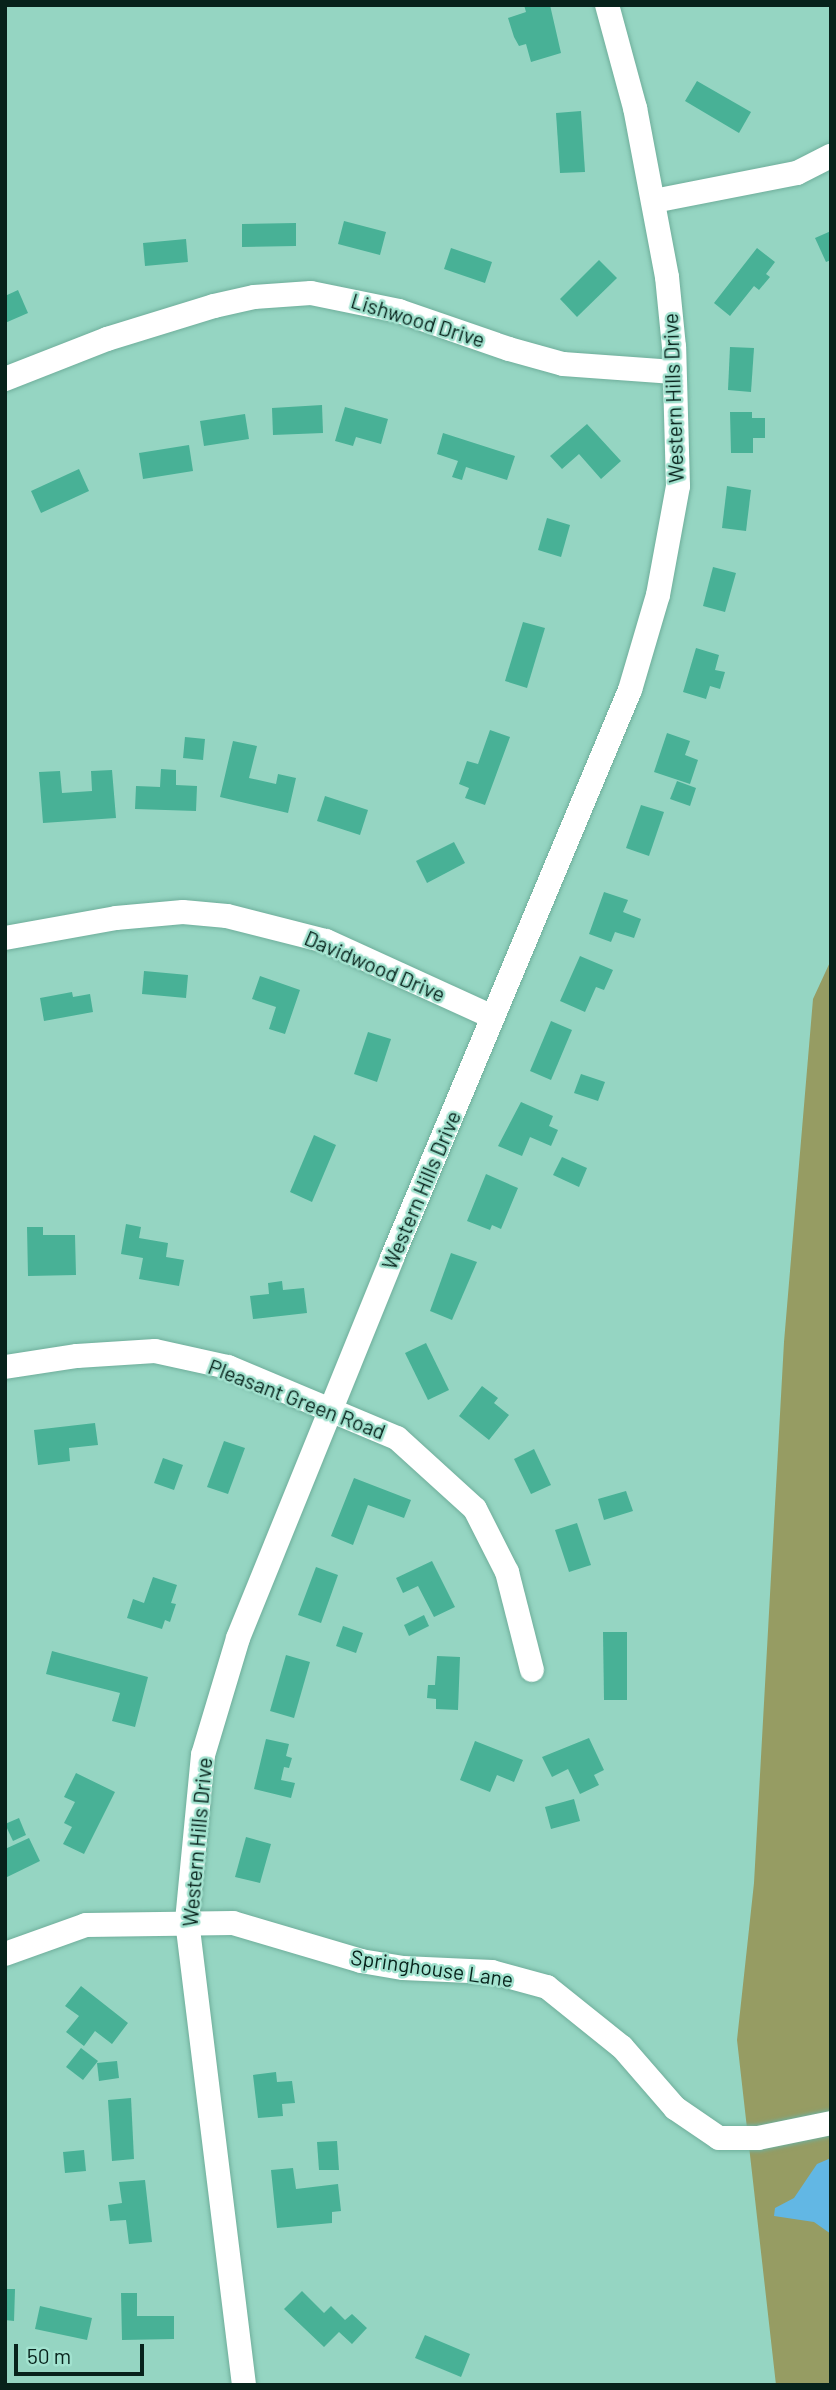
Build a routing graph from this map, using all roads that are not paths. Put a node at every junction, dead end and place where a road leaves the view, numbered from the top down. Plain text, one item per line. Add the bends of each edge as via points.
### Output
1 (607, 5) edge
2 (831, 156) edge
3 (654, 201) junction
4 (674, 372) junction
5 (5, 379) edge
6 (5, 938) edge
7 (493, 1017) junction
8 (5, 1367) edge
9 (331, 1411) junction
10 (532, 1670) dead end
11 (187, 1921) junction
12 (5, 1954) edge
13 (831, 2123) edge
14 (244, 2385) edge

1 - 3 street, Western Hills Drive
2 - 3 street via 797,173
3 - 4 street, Western Hills Drive via 667,277
4 - 5 street, Lishwood Drive via 563,364 399,311 311,293 254,297 215,306 107,339
4 - 7 street, Western Hills Drive via 678,486 658,595 630,690
6 - 7 street, Davidwood Drive via 116,918 183,912 227,916 326,941
7 - 9 street, Western Hills Drive
8 - 9 street, Pleasant Green Road via 155,1351 228,1367
9 - 10 street, Pleasant Green Road via 397,1438 475,1509 507,1572
9 - 11 street, Western Hills Drive via 238,1638 203,1755
11 - 12 street, Springhouse Lane via 86,1925
11 - 13 street, Springhouse Lane via 233,1923 361,1961 492,1972 547,1987 622,2047 675,2108 719,2138 758,2138
11 - 14 street, Western Hills Drive

